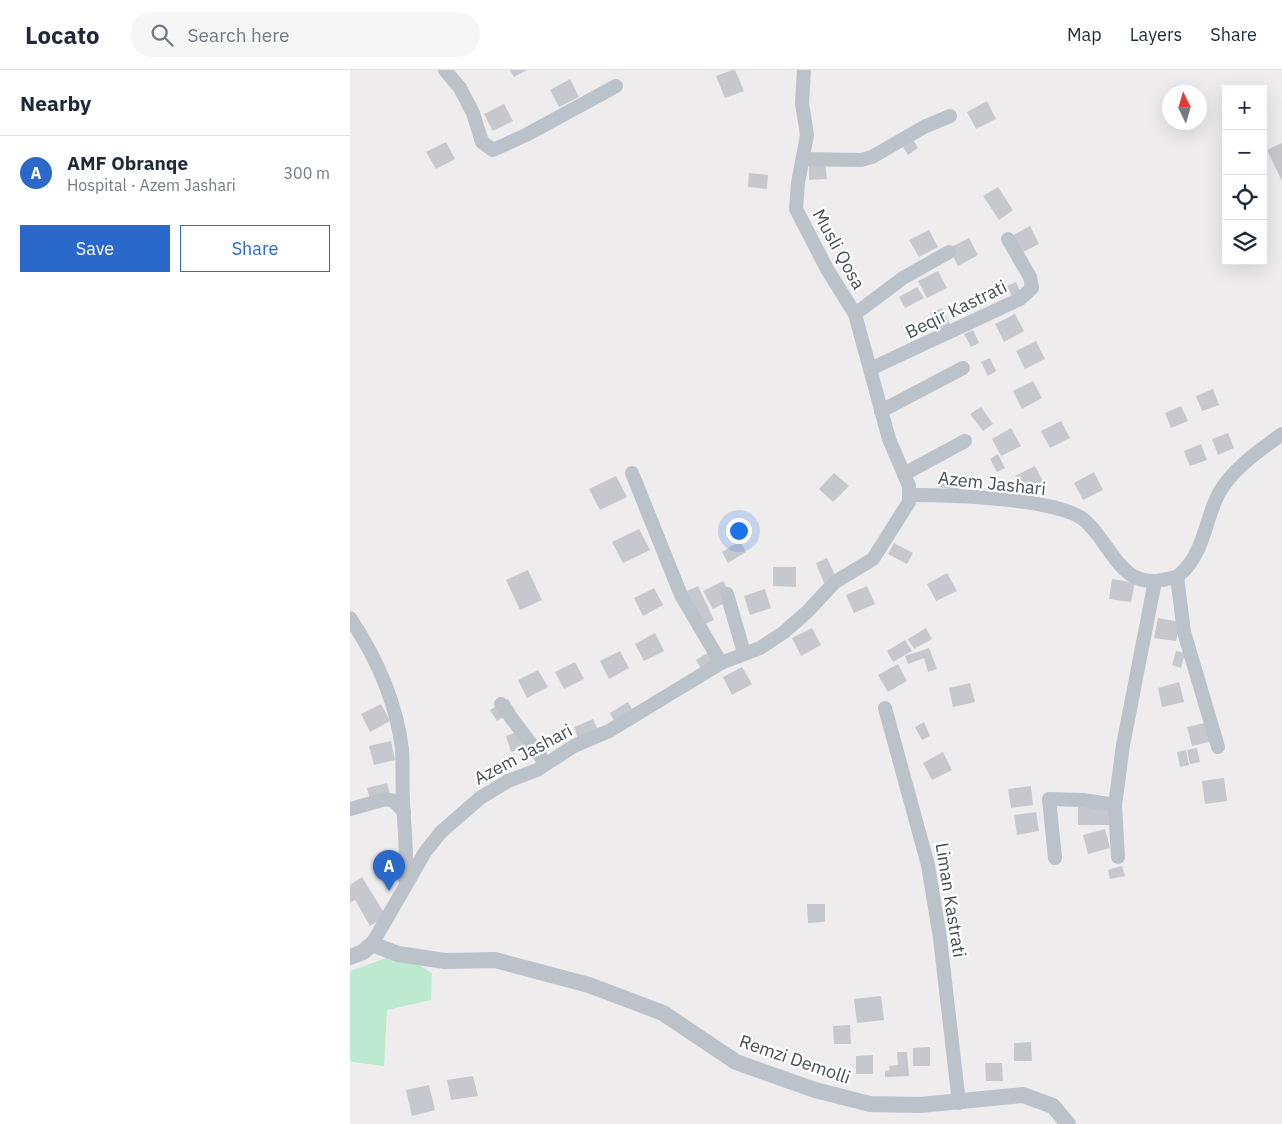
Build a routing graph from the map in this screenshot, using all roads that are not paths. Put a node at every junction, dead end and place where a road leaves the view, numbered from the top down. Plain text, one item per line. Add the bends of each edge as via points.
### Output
1 (445, 70) edge
2 (804, 70) edge
3 (616, 86) dead end
4 (950, 116) dead end
5 (803, 159) junction
6 (1008, 239) dead end
7 (950, 252) dead end
8 (856, 319) junction
9 (963, 368) dead end
10 (870, 369) junction
11 (881, 411) junction
12 (1282, 434) edge
13 (965, 440) dead end
14 (632, 473) dead end
15 (904, 474) junction
16 (911, 495) junction
17 (1177, 577) junction
18 (1155, 582) junction
19 (727, 594) dead end
20 (350, 618) edge
21 (744, 653) junction
22 (722, 662) junction
23 (501, 704) dead end
24 (885, 708) dead end
25 (1218, 747) dead end
26 (546, 764) junction
27 (1115, 805) junction
28 (350, 809) edge
29 (404, 812) junction
30 (1118, 857) dead end
31 (1055, 858) dead end
32 (404, 887) junction
33 (372, 944) junction
34 (350, 957) edge
35 (959, 1103) junction
36 (1068, 1124) edge

1 - 3 street via 460,88 482,142 493,150 526,136
2 - 5 street, Musli Qosa via 802,103 807,135
4 - 5 street via 924,127 872,158
5 - 8 street, Musli Qosa via 796,210
6 - 10 street, Beqir Kastrati via 1030,277 1032,288 1029,292
7 - 8 street via 902,278
8 - 10 street
9 - 11 street
10 - 11 street
11 - 15 street
12 - 17 street via 1241,466 1222,487 1194,555
13 - 15 street
14 - 22 street via 681,594
15 - 16 street
16 - 18 street, Azem Jashari via 961,495 1066,513 1082,519 1131,576
16 - 21 street, Azem Jashari via 906,508 868,564 835,582 782,633 760,648
17 - 18 street, Azem Jashari
17 - 25 street via 1184,632
18 - 27 street via 1139,655
19 - 21 street
20 - 29 street via 377,660 386,685 401,746
21 - 22 street, Azem Jashari
22 - 26 street, Azem Jashari via 609,731 574,746
23 - 26 street
24 - 35 street, Liman Kastrati via 928,865
26 - 32 street, Azem Jashari via 494,789 453,821 425,852
27 - 30 street
27 - 31 street via 1049,799
28 - 29 street via 386,799 394,801
29 - 32 street via 408,849
32 - 33 street, Azem Jashari
33 - 34 street
33 - 35 street, Remzi Demolli via 398,954 445,962 495,960 588,985 663,1013 736,1062 816,1090 888,1106
35 - 36 street, Remzi Demolli via 1023,1096 1054,1106

